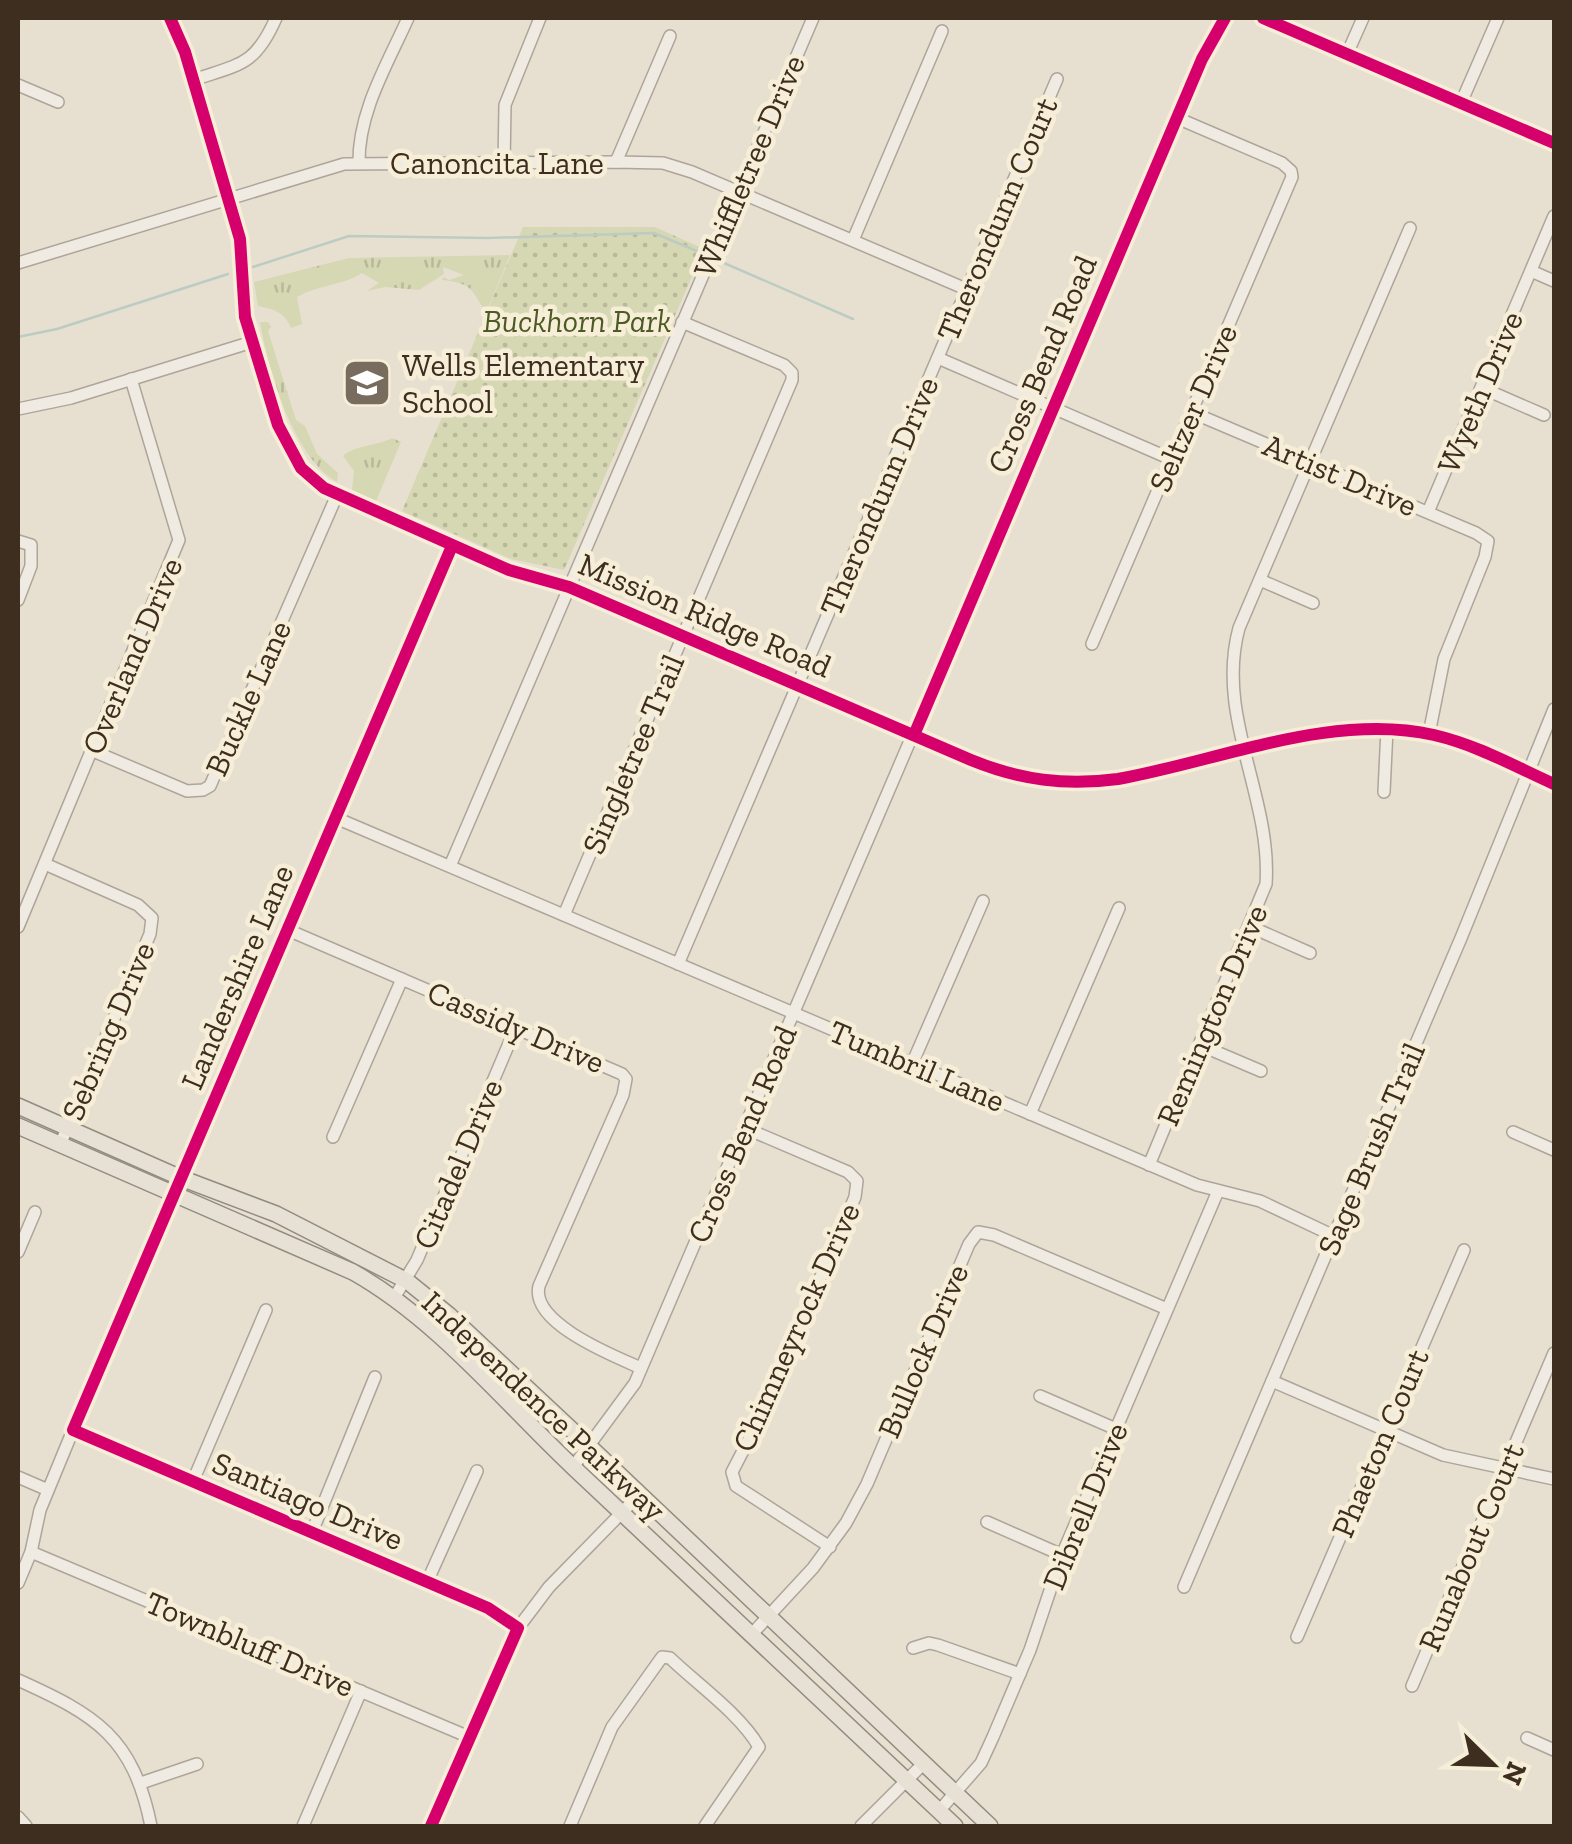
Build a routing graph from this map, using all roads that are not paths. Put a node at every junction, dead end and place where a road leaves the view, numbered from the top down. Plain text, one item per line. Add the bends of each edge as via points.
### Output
1 (170, 18) edge
2 (276, 18) edge
3 (408, 18) edge
4 (540, 18) edge
5 (812, 18) edge
6 (1225, 18) edge
7 (1263, 18) edge
8 (1363, 18) edge
9 (1498, 18) edge
10 (942, 31) dead end
11 (670, 36) dead end
12 (1347, 54) junction
13 (1057, 79) dead end
14 (193, 80) junction
15 (18, 85) edge
16 (58, 102) dead end
17 (1461, 103) junction
18 (1177, 118) junction
19 (1554, 143) edge
20 (616, 162) junction
21 (359, 163) junction
22 (504, 164) junction
23 (738, 192) junction
24 (230, 199) junction
25 (1554, 216) edge
26 (1410, 228) dead end
27 (853, 240) junction
28 (18, 263) edge
29 (1531, 271) junction
30 (1554, 281) edge
31 (966, 288) junction
32 (682, 322) junction
33 (252, 342) junction
34 (938, 358) junction
35 (131, 379) junction
36 (1482, 388) junction
37 (1053, 408) junction
38 (18, 409) edge
39 (1191, 412) junction
40 (1544, 415) dead end
41 (1171, 459) junction
42 (1310, 462) junction
43 (337, 496) junction
44 (1428, 512) junction
45 (18, 541) edge
46 (452, 546) junction
47 (1260, 580) junction
48 (569, 586) junction
49 (18, 600) edge
50 (1313, 604) dead end
51 (684, 636) junction
52 (1092, 644) dead end
53 (798, 685) junction
54 (1554, 709) edge
55 (1387, 729) junction
56 (1428, 734) junction
57 (914, 735) junction
58 (1244, 750) junction
59 (93, 751) junction
60 (1528, 771) junction
61 (1554, 784) edge
62 (1384, 792) dead end
63 (336, 818) junction
64 (44, 864) junction
65 (450, 866) junction
66 (982, 901) dead end
67 (1119, 908) dead end
68 (564, 914) junction
69 (18, 926) edge
70 (1251, 927) junction
71 (288, 930) junction
72 (1310, 953) dead end
73 (678, 964) junction
74 (402, 978) junction
75 (794, 1014) junction
76 (516, 1027) junction
77 (1200, 1046) junction
78 (912, 1064) junction
79 (1261, 1071) dead end
80 (18, 1106) edge
81 (1030, 1114) junction
82 (18, 1126) edge
83 (67, 1128) junction
84 (745, 1128) junction
85 (1513, 1132) dead end
86 (333, 1137) dead end
87 (60, 1145) junction
88 (1554, 1150) edge
89 (1149, 1164) junction
90 (181, 1178) junction
91 (1218, 1191) junction
92 (176, 1196) junction
93 (35, 1212) dead end
94 (1334, 1236) junction
95 (1464, 1250) dead end
96 (18, 1252) edge
97 (406, 1281) junction
98 (394, 1298) junction
99 (266, 1310) dead end
100 (1167, 1310) junction
101 (1554, 1354) edge
102 (642, 1368) junction
103 (375, 1377) dead end
104 (1272, 1381) junction
105 (1040, 1396) dead end
106 (1116, 1429) junction
107 (73, 1430) junction
108 (1386, 1430) junction
109 (590, 1446) junction
110 (572, 1467) junction
111 (1506, 1467) junction
112 (477, 1471) dead end
113 (18, 1477) edge
114 (1554, 1479) edge
115 (193, 1481) junction
116 (48, 1490) junction
117 (640, 1494) junction
118 (622, 1513) junction
119 (987, 1522) dead end
120 (312, 1532) junction
121 (830, 1547) junction
122 (31, 1552) junction
123 (1062, 1555) junction
124 (427, 1582) junction
125 (18, 1583) edge
126 (1184, 1587) dead end
127 (769, 1616) junction
128 (518, 1628) junction
129 (750, 1636) junction
130 (1297, 1636) dead end
131 (912, 1648) dead end
132 (1020, 1674) junction
133 (18, 1680) edge
134 (1412, 1686) dead end
135 (360, 1691) junction
136 (470, 1737) junction
137 (1527, 1738) dead end
138 (1554, 1750) edge
139 (197, 1764) dead end
140 (923, 1764) junction
141 (908, 1779) junction
142 (141, 1783) junction
143 (956, 1794) junction
144 (939, 1812) junction
145 (18, 1818) edge
146 (26, 1826) edge
147 (151, 1826) edge
148 (302, 1826) edge
149 (431, 1826) edge
150 (570, 1826) edge
151 (705, 1826) edge
152 (861, 1826) edge
153 (956, 1826) edge
154 (990, 1826) edge

1 - 14 street, Mission Ridge Road
2 - 14 street via 254,56
3 - 21 street via 367,112
4 - 22 street via 505,104
5 - 23 street, Whiffletree Drive
6 - 18 street, Cross Bend Road
7 - 12 street
8 - 12 street
9 - 17 street
10 - 27 street
11 - 20 street
12 - 17 street
13 - 31 street, Therondunn Court
14 - 24 street, Mission Ridge Road
15 - 16 street
17 - 19 street
18 - 37 street, Cross Bend Road
18 - 39 street, Seltzer Drive via 1291,171
20 - 22 street, Canoncita Lane
20 - 23 street, Canoncita Lane via 663,163
21 - 22 street, Canoncita Lane
21 - 24 street, Canoncita Lane
23 - 27 street, Canoncita Lane
23 - 32 street, Whiffletree Drive
24 - 28 street, Canoncita Lane
24 - 33 street, Mission Ridge Road
25 - 29 street, Wyeth Drive
26 - 42 street, Remington Drive
27 - 31 street, Canoncita Lane
29 - 30 street
29 - 36 street, Wyeth Drive
31 - 34 street, Therondunn Court
32 - 48 street, Whiffletree Drive
32 - 51 street, Singletree Trail via 792,374
33 - 35 street
33 - 43 street, Mission Ridge Road via 293,457
34 - 37 street
34 - 53 street, Therondunn Drive
35 - 38 street
35 - 59 street, Overland Drive via 179,540
36 - 40 street
36 - 44 street, Wyeth Drive
37 - 41 street
37 - 57 street, Cross Bend Road
39 - 41 street, Seltzer Drive
39 - 42 street, Artist Drive
41 - 52 street, Seltzer Drive
42 - 44 street, Artist Drive
42 - 47 street, Remington Drive
43 - 46 street, Mission Ridge Road
43 - 59 street, Buckle Lane via 210,786 187,791
44 - 56 street, Artist Drive via 1488,542 1444,658
45 - 49 street via 31,545 31,566
46 - 48 street, Mission Ridge Road
46 - 63 street, Landershire Lane
47 - 50 street
47 - 58 street, Remington Drive via 1231,665
48 - 51 street, Mission Ridge Road
48 - 65 street, Whiffletree Drive
51 - 53 street, Mission Ridge Road
51 - 68 street, Singletree Trail
53 - 57 street, Mission Ridge Road
53 - 73 street, Therondunn Drive
54 - 60 street, Sage Brush Trail
55 - 56 street, Mission Ridge Road
55 - 58 street, Mission Ridge Road
55 - 62 street
56 - 60 street, Mission Ridge Road
57 - 58 street, Mission Ridge Road via 989,767 1052,782 1118,779
57 - 75 street, Cross Bend Road
58 - 70 street, Remington Drive via 1267,868
59 - 64 street, Overland Drive
60 - 61 street, Mission Ridge Road
60 - 94 street, Sage Brush Trail
63 - 65 street, Tumbril Lane
63 - 71 street, Landershire Lane
64 - 69 street, Overland Drive
64 - 83 street, Sebring Drive via 138,905 152,918
65 - 68 street, Tumbril Lane
66 - 78 street
67 - 81 street
68 - 73 street, Tumbril Lane
70 - 72 street
70 - 77 street, Remington Drive
71 - 74 street, Cassidy Drive
71 - 90 street, Landershire Lane
73 - 75 street, Tumbril Lane
74 - 76 street, Cassidy Drive
74 - 86 street
75 - 78 street, Tumbril Lane
75 - 84 street, Cross Bend Road
76 - 97 street, Citadel Drive
76 - 102 street, Cassidy Drive via 626,1079 537,1298 584,1342
77 - 79 street
77 - 89 street, Remington Drive
78 - 81 street, Tumbril Lane
80 - 83 main road, Independence Parkway
81 - 89 street, Tumbril Lane
82 - 87 main road, Independence Parkway
83 - 87 street, Sebring Drive
83 - 90 main road, Independence Parkway
84 - 102 street, Cross Bend Road
84 - 121 street, Chimneyrock Drive via 857,1181 732,1472 736,1486
85 - 88 street
87 - 92 main road, Independence Parkway
89 - 91 street, Tumbril Lane
90 - 92 street, Landershire Lane
90 - 97 main road, Independence Parkway via 276,1214
91 - 94 street, Tumbril Lane via 1260,1200
91 - 100 street, Dibrell Drive
92 - 98 main road, Independence Parkway via 353,1272
92 - 107 street, Landershire Lane
93 - 96 street
94 - 104 street, Sage Brush Trail
95 - 108 street, Phaeton Court
97 - 98 street, Citadel Drive
97 - 109 main road, Independence Parkway
98 - 110 main road, Independence Parkway
99 - 115 street
100 - 106 street, Dibrell Drive
100 - 121 street, Bullock Drive via 978,1232 867,1484
101 - 111 street, Runabout Court
102 - 109 street, Cross Bend Road
103 - 120 street
104 - 108 street
104 - 126 street, Sage Brush Trail
105 - 106 street
106 - 123 street, Dibrell Drive
107 - 115 street, Santiago Drive
107 - 116 street, Landershire Lane
108 - 111 street via 1443,1454
108 - 130 street, Phaeton Court
109 - 110 street, Cross Bend Road
109 - 117 main road, Independence Parkway
110 - 118 main road, Independence Parkway
111 - 114 street
111 - 134 street, Runabout Court
112 - 124 street
113 - 116 street
115 - 120 street, Santiago Drive
116 - 122 street, Landershire Lane
117 - 118 street
117 - 127 main road, Independence Parkway
118 - 128 street
118 - 129 main road, Independence Parkway
119 - 123 street
120 - 124 street, Santiago Drive
121 - 127 street, Bullock Drive
122 - 125 street, Landershire Lane
122 - 135 street, Townbluff Drive
123 - 132 street, Dibrell Drive
124 - 128 street, Santiago Drive
127 - 129 street, Bullock Drive
127 - 140 main road, Independence Parkway
128 - 136 street
129 - 141 main road, Independence Parkway
131 - 132 street via 938,1645
132 - 143 street, Dibrell Drive via 981,1762
133 - 142 street via 95,1721
135 - 136 street, Townbluff Drive
135 - 148 street
136 - 149 street
137 - 138 street
139 - 142 street
140 - 141 street
140 - 143 main road, Independence Parkway
141 - 144 main road, Independence Parkway
141 - 152 street
142 - 147 street
143 - 144 street, Dibrell Drive
143 - 154 main road, Independence Parkway
144 - 153 main road, Independence Parkway
145 - 146 street
150 - 151 street via 612,1727 662,1657 760,1747

